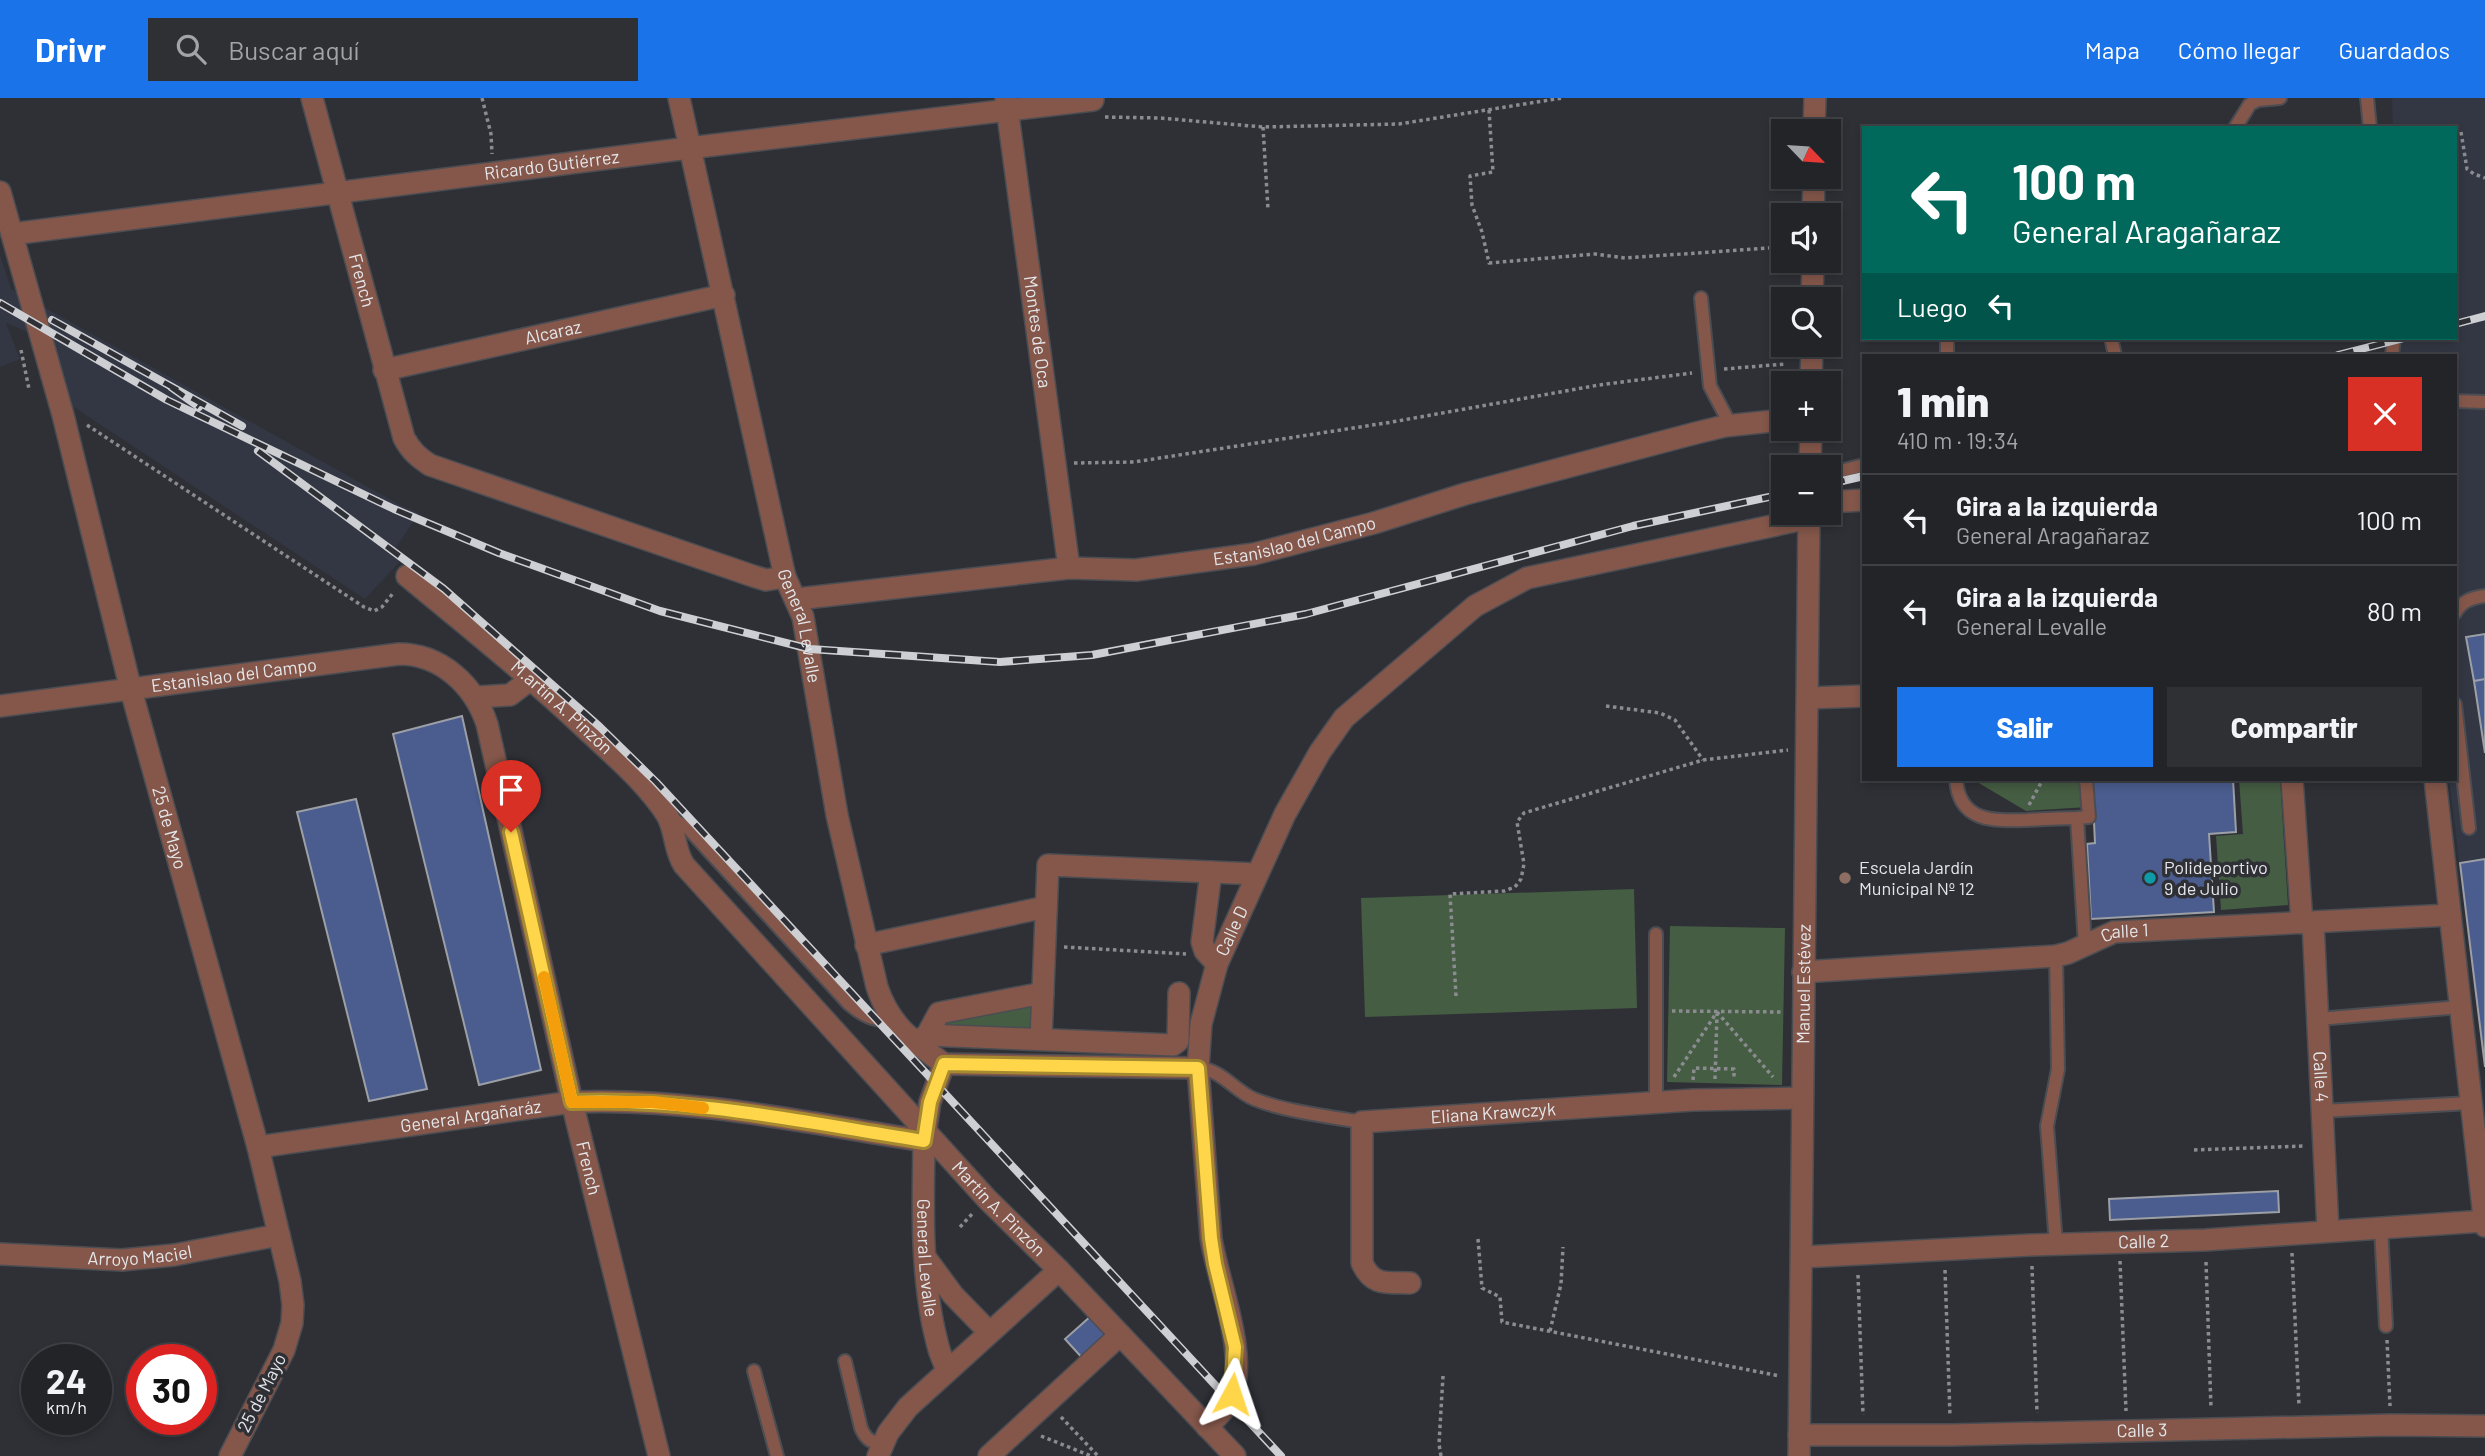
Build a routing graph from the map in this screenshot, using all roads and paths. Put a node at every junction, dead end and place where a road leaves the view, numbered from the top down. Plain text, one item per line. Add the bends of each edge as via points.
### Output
1 (312, 98) edge
2 (482, 98) edge
3 (679, 98) edge
4 (1562, 98) edge
5 (1815, 98) edge
6 (2280, 98) edge
7 (2367, 98) edge
8 (1093, 100) joint
9 (1007, 105) edge
10 (1489, 110) junction
11 (1814, 119) edge
12 (2236, 126) edge
13 (2370, 126) edge
14 (1263, 127) junction
15 (2461, 132) dead end
16 (689, 148) junction
17 (492, 173) junction
18 (2485, 178) edge
19 (0, 192) edge
20 (337, 192) junction
21 (1268, 209) dead end
22 (12, 234) junction
23 (1771, 248) edge
24 (723, 295) junction
25 (1701, 298) dead end
26 (1785, 364) dead end
27 (384, 370) junction
28 (1709, 371) junction
29 (2457, 401) edge
30 (2485, 402) edge
31 (63, 415) junction
32 (1771, 421) edge
33 (1731, 426) junction
34 (1054, 464) junction
35 (1862, 466) edge
36 (1841, 471) edge
37 (1862, 500) edge
38 (1841, 501) edge
39 (1771, 523) edge
40 (1809, 525) edge
41 (1069, 568) junction
42 (407, 576) joint
43 (785, 577) junction
44 (2485, 596) edge
45 (797, 599) junction
46 (2457, 610) edge
47 (531, 678) junction
48 (469, 689) junction
49 (131, 690) junction
50 (1862, 696) edge
51 (1808, 698) junction
52 (0, 706) edge
53 (1606, 706) dead end
54 (2457, 722) edge
55 (1807, 748) junction
56 (1703, 760) junction
57 (1956, 781) edge
58 (2042, 781) edge
59 (2086, 781) edge
60 (2292, 781) edge
61 (2435, 781) edge
62 (668, 817) junction
63 (2077, 818) junction
64 (2022, 820) junction
65 (2469, 828) dead end
66 (684, 865) joint
67 (1211, 872) junction
68 (1257, 874) junction
69 (1046, 906) junction
70 (2450, 915) junction
71 (2308, 923) junction
72 (1656, 934) dead end
73 (866, 945) junction
74 (2085, 945) junction
75 (1045, 946) junction
76 (1204, 946) junction
77 (2056, 956) junction
78 (1217, 964) junction
79 (1803, 972) junction
80 (1043, 993) junction
81 (1179, 993) dead end
82 (1456, 996) dead end
83 (2460, 1007) junction
84 (1657, 1012) junction
85 (1717, 1012) junction
86 (1803, 1012) junction
87 (892, 1019) junction
88 (2318, 1019) junction
89 (921, 1039) junction
90 (1041, 1039) junction
91 (944, 1064) junction
92 (1198, 1068) junction
93 (1796, 1098) junction
94 (1715, 1100) junction
95 (572, 1102) junction
96 (2471, 1103) junction
97 (1656, 1104) junction
98 (2322, 1111) junction
99 (1362, 1122) junction
100 (924, 1135) junction
101 (2323, 1145) junction
102 (258, 1147) junction
103 (2194, 1150) dead end
104 (2484, 1221) edge
105 (2485, 1226) edge
106 (2381, 1227) junction
107 (2328, 1230) junction
108 (2291, 1233) junction
109 (279, 1235) junction
110 (1478, 1239) dead end
111 (2205, 1240) junction
112 (2119, 1243) junction
113 (2056, 1244) junction
114 (2031, 1245) junction
115 (1563, 1247) dead end
116 (1944, 1250) junction
117 (0, 1254) edge
118 (1857, 1254) junction
119 (923, 1255) junction
120 (1803, 1258) junction
121 (1059, 1270) junction
122 (1410, 1283) dead end
123 (2386, 1326) joint
124 (1550, 1331) junction
125 (989, 1332) junction
126 (1120, 1335) junction
127 (845, 1361) dead end
128 (948, 1370) junction
129 (754, 1371) dead end
130 (1443, 1376) dead end
131 (1800, 1378) junction
132 (1047, 1403) junction
133 (2390, 1425) junction
134 (2485, 1426) edge
135 (1207, 1427) junction
136 (1020, 1428) junction
137 (2300, 1429) junction
138 (2127, 1430) junction
139 (2212, 1431) junction
140 (2038, 1432) junction
141 (1864, 1434) junction
142 (1951, 1436) junction
143 (1799, 1445) edge
144 (880, 1450) edge
145 (230, 1456) edge
146 (659, 1456) edge
147 (777, 1456) edge
148 (989, 1456) edge
149 (1091, 1456) edge
150 (1098, 1456) edge
151 (1234, 1456) edge
152 (1441, 1456) edge

1 - 20 street, French
2 - 17 path via 491,134
3 - 16 street, General Levalle
4 - 10 path
5 - 11 street
6 - 12 lane via 2250,104
7 - 13 lane
8 - 9 street, Ricardo Gutiérrez
8 - 14 path via 1106,118
9 - 16 street, Ricardo Gutiérrez
9 - 34 street, Montes de Oca
10 - 14 path via 1399,124
10 - 23 path via 1493,172 1470,176 1472,205 1489,263
14 - 21 path
15 - 18 path via 2467,169
16 - 17 street, Ricardo Gutiérrez
16 - 24 street, General Levalle
17 - 20 street, Ricardo Gutiérrez
19 - 22 street, 25 de Mayo
20 - 22 street, Ricardo Gutiérrez
20 - 27 street, French
22 - 31 street, 25 de Mayo
24 - 27 street, Alcaraz
24 - 43 street, General Levalle
25 - 28 lane
26 - 28 path
27 - 43 street, French via 404,438 418,458 753,576 766,580
28 - 33 lane via 1710,386
28 - 34 path via 1134,462
29 - 30 lane
31 - 42 path via 91,426 364,607 374,611 382,607
31 - 49 street, 25 de Mayo
32 - 33 street, Estanislao del Campo
33 - 41 street, Estanislao del Campo via 1477,490 1254,554 1136,570
34 - 41 street, Montes de Oca
35 - 36 lane
37 - 38 street
39 - 68 street, Calle D via 1527,578 1475,606 1344,718 1285,814
40 - 51 street, Manuel Estévez
41 - 45 street, Estanislao del Campo
42 - 47 street, M.artín A. Pinzón
43 - 45 street, General Levalle
44 - 46 lane via 2472,598
45 - 73 street, General Levalle
47 - 48 street via 510,695
47 - 62 street, M.artín A. Pinzón via 624,765
48 - 49 street, Estanislao del Campo via 432,660 399,654
48 - 95 street, French via 487,724
49 - 52 street, Estanislao del Campo
49 - 102 street, 25 de Mayo
50 - 51 street
51 - 55 street, Manuel Estévez
53 - 56 path via 1660,713 1675,720
54 - 65 lane
55 - 56 path
55 - 79 street, Manuel Estévez
56 - 82 path via 1524,813 1517,822 1524,864 1515,887 1450,894
57 - 64 lane via 1964,806 1977,815 1993,821
58 - 64 path
59 - 63 lane via 2089,817
60 - 71 street, Calle 4
61 - 70 street
62 - 66 street, M.artín A. Pinzón
62 - 87 lane via 687,827 849,1004 862,1015
63 - 64 lane
63 - 74 lane
66 - 100 street, Martín A. Pinzón
67 - 68 street
67 - 69 street via 1048,865
67 - 76 street
68 - 78 street, Calle D
69 - 73 street
69 - 75 street
70 - 71 street, Calle 1
70 - 83 street
71 - 74 street, Calle 1 via 2113,932
71 - 88 street, Calle 4
72 - 84 lane
73 - 87 street, General Levalle
74 - 77 street, Calle 1
75 - 76 path via 1186,954
75 - 80 street
76 - 78 street
77 - 79 street, Calle 1
77 - 113 lane via 2058,1069 2047,1126
78 - 92 street, Calle D via 1201,1024
79 - 86 street, Manuel Estévez
80 - 89 street via 939,1013
80 - 90 street
81 - 90 street via 1178,1041 1173,1045
83 - 88 lane
83 - 96 street
84 - 85 path
84 - 97 lane
85 - 86 path
85 - 93 path
85 - 94 path
85 - 97 path
86 - 93 street, Manuel Estévez
87 - 89 street, General Levalle via 907,1037
88 - 98 street, Calle 4
89 - 90 street
89 - 91 street, General Levalle
91 - 92 street
91 - 100 street, General Levalle
92 - 99 lane, Eliana Krawczyk via 1223,1076 1252,1098
92 - 135 street, Calle D via 1211,1238 1235,1347 1232,1394
93 - 94 street, Eliana Krawczyk
93 - 120 street, Manuel Estévez
94 - 97 street, Eliana Krawczyk
95 - 100 street, General Argañaráz via 673,1104
95 - 102 street, General Argañaráz
95 - 146 street, French
96 - 98 lane
96 - 104 street
97 - 99 street, Eliana Krawczyk
98 - 101 street, Calle 4
99 - 122 street via 1362,1263 1375,1281
100 - 119 street, General Levalle
100 - 121 street, Martín A. Pinzón
101 - 103 path
101 - 107 street, Calle 4
102 - 109 street, 25 de Mayo
104 - 105 street
104 - 106 street, Calle 2
106 - 107 street, Calle 2
106 - 123 lane
107 - 108 street, Calle 2
108 - 111 street, Calle 2
108 - 137 path
109 - 117 street, Arroyo Maciel via 174,1255 122,1259
109 - 145 street, 25 de Mayo via 290,1281 292,1323 284,1350
110 - 124 path via 1482,1288 1500,1297 1502,1322
111 - 112 street, Calle 2
111 - 139 path
112 - 113 street, Calle 2
112 - 138 path
113 - 114 street, Calle 2
114 - 116 street, Calle 2
114 - 140 path
115 - 124 path via 1561,1284
116 - 118 street, Calle 2
116 - 142 path
118 - 120 street, Calle 2
118 - 141 path
119 - 125 street
119 - 128 street, General Levalle via 940,1358
120 - 131 street, Manuel Estévez
121 - 125 street
121 - 126 street, Martín A. Pinzón
123 - 133 path
124 - 131 path
125 - 128 street
126 - 132 street
126 - 135 street, Martín A. Pinzón
127 - 144 lane via 861,1429
128 - 144 street via 908,1407
129 - 147 lane
130 - 152 path
131 - 143 street, Manuel Estévez
132 - 136 street
132 - 150 path
133 - 134 street, Calle 3
133 - 137 street, Calle 3
135 - 151 street, Martín A. Pinzón
136 - 148 street
136 - 149 path
137 - 139 street, Calle 3
138 - 139 street, Calle 3
138 - 140 street, Calle 3
140 - 142 street, Calle 3
141 - 142 street, Calle 3
141 - 143 street, Calle 3

